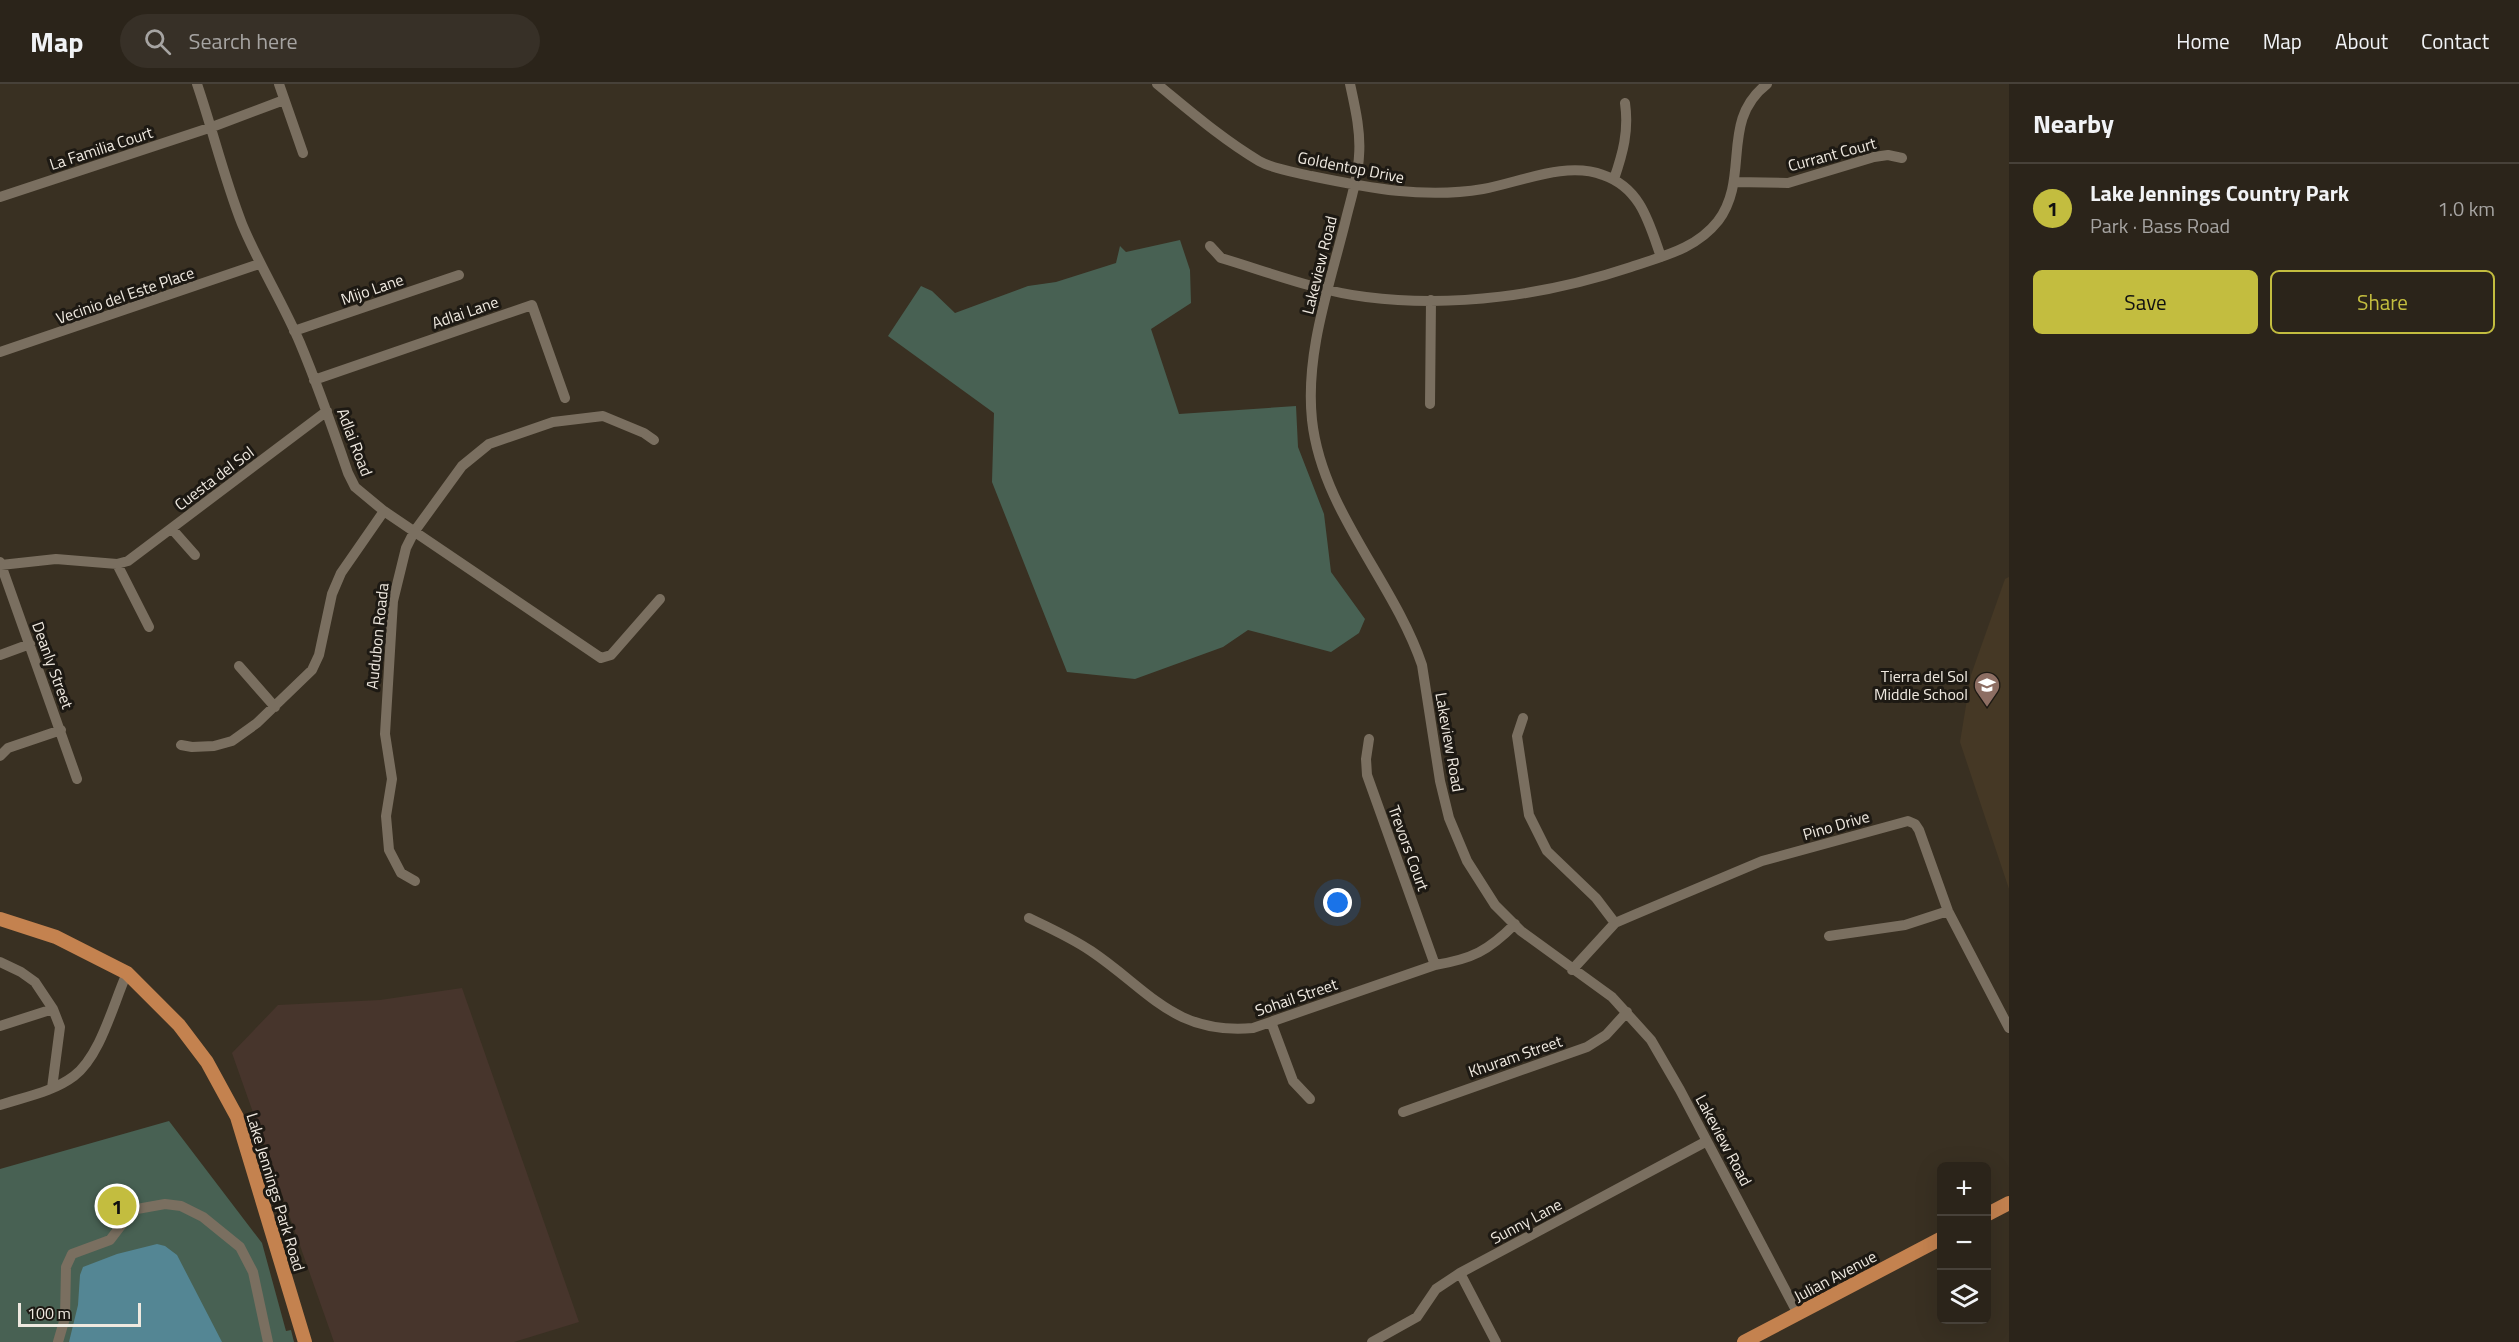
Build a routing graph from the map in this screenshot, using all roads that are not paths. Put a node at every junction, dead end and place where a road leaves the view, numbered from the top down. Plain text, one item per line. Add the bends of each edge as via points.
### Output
1 (197, 84) edge
2 (279, 84) edge
3 (1157, 84) edge
4 (1350, 84) edge
5 (1767, 84) edge
6 (284, 100) junction
7 (1625, 103) dead end
8 (212, 127) junction
9 (303, 153) dead end
10 (1902, 158) dead end
11 (1614, 179) junction
12 (1735, 182) junction
13 (1354, 185) junction
14 (0, 197) edge
15 (1210, 246) dead end
16 (1661, 256) junction
17 (260, 264) junction
18 (459, 275) dead end
19 (1328, 290) junction
20 (1431, 300) junction
21 (294, 331) junction
22 (0, 352) edge
23 (314, 380) junction
24 (565, 398) dead end
25 (1430, 404) dead end
26 (327, 411) junction
27 (654, 440) dead end
28 (384, 511) junction
29 (172, 529) junction
30 (414, 532) junction
31 (195, 555) dead end
32 (1, 564) edge
33 (117, 564) junction
34 (660, 599) dead end
35 (149, 627) dead end
36 (30, 645) junction
37 (0, 655) edge
38 (239, 666) dead end
39 (274, 707) junction
40 (1523, 718) dead end
41 (61, 730) junction
42 (1369, 739) dead end
43 (182, 745) dead end
44 (0, 756) edge
45 (77, 779) dead end
46 (415, 881) dead end
47 (1948, 911) junction
48 (1029, 918) dead end
49 (0, 919) edge
50 (1615, 923) junction
51 (1515, 924) junction
52 (1829, 936) dead end
53 (0, 962) edge
54 (1435, 966) junction
55 (1572, 970) junction
56 (127, 973) junction
57 (53, 1008) junction
58 (1627, 1012) junction
59 (1271, 1022) junction
60 (0, 1026) edge
61 (2009, 1028) edge
62 (52, 1088) junction
63 (1310, 1099) dead end
64 (0, 1105) edge
65 (1403, 1112) dead end
66 (1707, 1141) junction
67 (2009, 1203) edge
68 (1991, 1212) edge
69 (1937, 1240) edge
70 (1460, 1274) junction
71 (1798, 1314) junction
72 (1748, 1341) edge
73 (58, 1342) edge
74 (268, 1342) edge
75 (305, 1342) edge
76 (1372, 1342) edge
77 (1496, 1342) edge

1 - 8 street, Adlai Road
2 - 6 street
3 - 13 street, Goldentop Drive via 1225,140 1261,162
4 - 13 street, Lakeview Road via 1359,156
5 - 12 street via 1750,101 1740,122
6 - 8 street, La Familia Court
6 - 9 street
7 - 11 street via 1625,146
8 - 14 street, La Familia Court
8 - 17 street, Adlai Road via 220,164
10 - 12 street, Currant Court via 1874,157 1788,183
11 - 13 street, Goldentop Drive via 1578,170 1460,192 1415,194
11 - 16 street, Goldentop Drive via 1643,207
12 - 16 street via 1724,211 1712,228 1688,246
13 - 19 street, Lakeview Road
15 - 19 street via 1221,258
16 - 20 street via 1587,281 1538,292
17 - 21 street, Adlai Road
17 - 22 street, Vecinio del Este Place
18 - 21 street, Mijo Lane
19 - 20 street via 1366,297
19 - 51 street, Lakeview Road via 1317,337 1312,420 1330,486 1416,647 1440,781 1449,818 1467,861 1495,905
20 - 25 street
21 - 23 street, Adlai Road
23 - 24 street, Adlai Lane via 532,305
23 - 26 street, Adlai Road
26 - 28 street, Adlai Road via 348,473 356,487
26 - 29 street, Cuesta del Sol
27 - 30 street, Audubon Roada via 603,416 553,422 489,444 462,466
28 - 30 street, Adlai Road
28 - 39 street via 341,573 312,670
29 - 31 street
29 - 33 street, Cuesta del Sol via 128,561
30 - 34 street, Adlai Road via 601,658 611,655
30 - 46 street, Audubon Roada via 393,601 385,734 392,779 386,816 389,850 401,873
32 - 33 street via 56,559
32 - 36 street, Deanly Street
33 - 35 street
36 - 37 street
36 - 41 street, Deanly Street
38 - 39 street
39 - 43 street via 232,741 214,746
40 - 50 street via 1517,736 1529,815 1547,851 1596,898
41 - 44 street via 8,748
41 - 45 street, Deanly Street
42 - 54 street, Trevors Court via 1368,775
47 - 50 street, Pino Drive via 1919,830 1908,821 1762,861
47 - 52 street via 1905,925
47 - 61 street, Pino Drive
48 - 59 street, Sohail Street via 1090,950 1189,1022 1235,1030
49 - 56 main road, Lake Jennings Park Road via 56,937
50 - 55 street, Pino Drive
51 - 54 street, Sohail Street via 1480,954
51 - 55 street, Lakeview Road
53 - 57 street via 35,982
54 - 59 street, Sohail Street
55 - 58 street, Lakeview Road
56 - 62 street via 93,1055 74,1076
56 - 75 main road, Lake Jennings Park Road via 179,1025 237,1117
57 - 60 street
57 - 62 street via 60,1027
58 - 65 street, Khuram Street via 1606,1035 1587,1047
58 - 66 street, Lakeview Road via 1661,1055
59 - 63 street via 1293,1081
62 - 64 street
66 - 70 street, Sunny Lane
66 - 71 street, Lakeview Road
67 - 68 main road
69 - 71 main road, Julian Avenue
70 - 76 street, Sunny Lane via 1436,1289 1417,1317
70 - 77 street
71 - 72 main road, Julian Avenue
73 - 74 street via 65,1318 66,1267 72,1254 110,1240 129,1215 145,1205 165,1204 182,1206 203,1217 240,1247 253,1272

